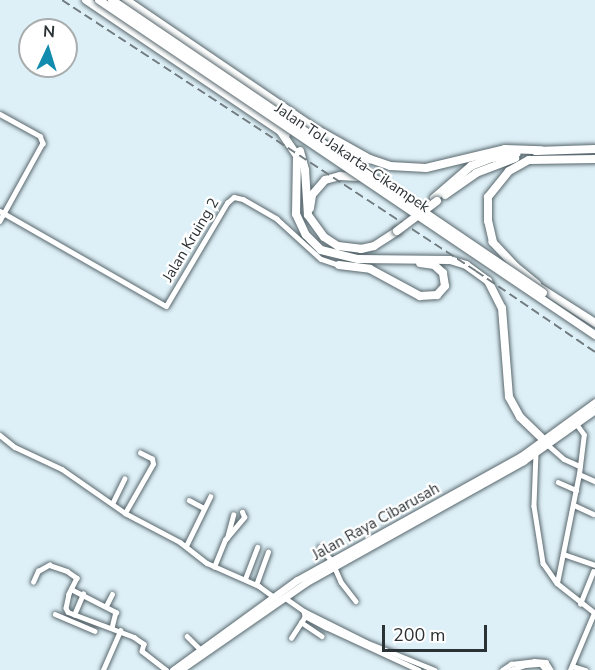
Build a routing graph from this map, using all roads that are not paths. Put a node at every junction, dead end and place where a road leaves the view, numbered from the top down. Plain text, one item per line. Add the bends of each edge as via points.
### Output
1 (86, 0) edge
2 (93, 0) edge
3 (99, 0) edge
4 (112, 0) edge
5 (126, 0) edge
6 (0, 114) edge
7 (282, 132) junction
8 (595, 149) edge
9 (541, 150) junction
10 (595, 157) edge
11 (357, 177) junction
12 (436, 199) junction
13 (2, 212) edge
14 (0, 220) edge
15 (397, 230) junction
16 (402, 260) junction
17 (339, 265) joint
18 (541, 286) junction
19 (595, 323) edge
20 (595, 328) edge
21 (595, 336) edge
22 (595, 402) edge
23 (595, 410) edge
24 (576, 424) junction
25 (0, 435) edge
26 (546, 442) junction
27 (534, 451) junction
28 (140, 453) dead end
29 (580, 466) junction
30 (579, 474) junction
31 (124, 479) dead end
32 (595, 481) edge
33 (558, 482) dead end
34 (576, 490) junction
35 (210, 497) dead end
36 (189, 500) dead end
37 (112, 504) junction
38 (574, 505) junction
39 (204, 508) junction
40 (242, 512) dead end
41 (125, 513) junction
42 (593, 514) dead end
43 (233, 515) dead end
44 (227, 538) junction
45 (186, 546) junction
46 (320, 547) dead end
47 (257, 548) dead end
48 (268, 552) dead end
49 (563, 554) junction
50 (333, 563) junction
51 (595, 565) edge
52 (214, 567) junction
53 (593, 571) dead end
54 (245, 579) junction
55 (33, 582) dead end
56 (556, 584) junction
57 (256, 585) junction
58 (71, 589) junction
59 (83, 594) junction
60 (112, 594) dead end
61 (273, 597) junction
62 (284, 597) junction
63 (356, 601) dead end
64 (580, 604) junction
65 (106, 606) junction
66 (306, 613) junction
67 (594, 613) edge
68 (55, 614) dead end
69 (72, 617) junction
70 (302, 622) junction
71 (112, 628) junction
72 (95, 631) dead end
73 (120, 631) junction
74 (187, 636) dead end
75 (322, 636) dead end
76 (291, 638) dead end
77 (200, 649) junction
78 (407, 666) edge
79 (186, 668) edge
80 (571, 668) edge
81 (103, 670) edge
82 (166, 670) edge
83 (173, 670) edge
84 (419, 670) edge
85 (435, 670) edge
86 (502, 670) edge
87 (510, 670) edge
88 (546, 670) edge
89 (550, 670) edge
90 (585, 670) edge

1 - 7 highway
2 - 11 highway, Jalan Tol Jakarta–Cikampek
3 - 21 highway, bridge
4 - 18 highway, Jalan Tol Jakarta–Cikampek via 528,281
4 - 20 highway, bridge
5 - 9 highway via 316,129 380,163 426,168 505,149
6 - 13 street via 40,136 43,143
7 - 15 highway via 301,152 308,214 324,237 344,247 361,249 374,246
7 - 16 highway via 297,156 295,208 310,241 333,255
8 - 9 highway
9 - 12 highway via 481,162 461,174
10 - 12 highway via 535,155 510,159 476,173
10 - 18 highway via 529,160 509,171 488,197 493,242 514,266
11 - 15 highway via 332,177 320,184 310,205 318,227 337,241 354,245 377,241
11 - 21 highway, Jalan Tol Jakarta–Cikampek
12 - 15 highway, bridge
13 - 14 street
13 - 17 street, Jalan Kruing 2 via 166,306 234,197 277,219 321,260
16 - 17 highway via 439,268 445,278 442,291 424,297 370,269
16 - 26 highway via 450,260 466,265 488,281 501,308 511,403
18 - 19 highway, Jalan Tol Jakarta–Cikampek
22 - 26 main road, Jalan Raya Cibarusah
23 - 24 main road, Jalan Raya Cibarusah
24 - 26 main road, Jalan Raya Cibarusah
24 - 29 street via 584,435
25 - 37 street via 15,447 62,469
26 - 27 main road, Jalan Raya Cibarusah
26 - 29 street via 564,459
27 - 50 main road, Jalan Raya Cibarusah
27 - 56 street via 536,533 543,563
28 - 41 street via 152,459 153,464
29 - 30 street
30 - 32 street
30 - 34 street
31 - 37 street
33 - 34 street
34 - 38 street
35 - 39 street
36 - 39 street
37 - 41 street
38 - 42 street
38 - 49 street
39 - 45 street
40 - 44 street via 244,517
41 - 45 street
43 - 44 street
44 - 52 street
45 - 52 street
46 - 50 street
47 - 54 street
48 - 57 street
49 - 51 street
49 - 56 street
50 - 61 main road, Jalan Raya Cibarusah
50 - 62 main road, Jalan Raya Cibarusah
50 - 63 street
52 - 54 street
53 - 64 street
54 - 57 street
55 - 58 street via 38,571 51,565 77,578
56 - 64 street
57 - 61 street
58 - 59 street
58 - 69 street via 66,608
59 - 65 street
59 - 69 street
60 - 65 street
61 - 77 main road, Jalan Raya Cibarusah
62 - 66 street
62 - 79 main road, Jalan Raya Cibarusah
64 - 67 street
65 - 71 street via 117,613
66 - 70 street
66 - 78 street
67 - 80 street
68 - 69 street
69 - 71 street
69 - 72 street
70 - 75 street
70 - 76 street
71 - 73 street
73 - 81 street
73 - 82 street via 143,643 142,651
74 - 77 street
77 - 83 main road, Jalan Raya Cibarusah
78 - 84 street
78 - 85 street
80 - 90 street
86 - 89 street via 511,664 534,661 546,662
87 - 88 street via 541,664

